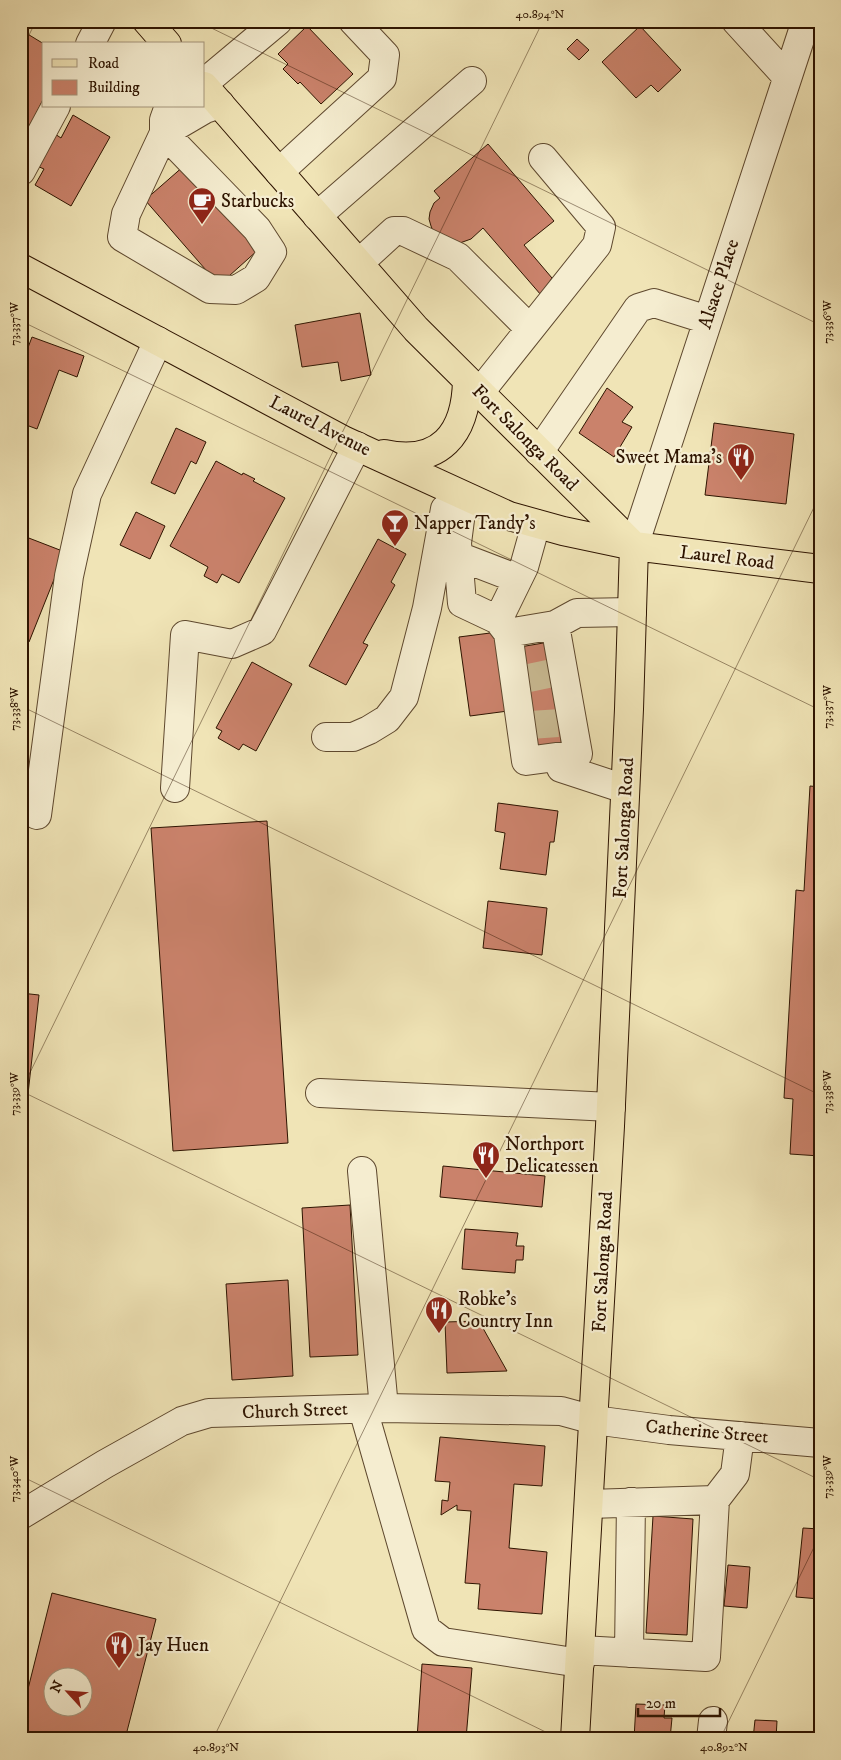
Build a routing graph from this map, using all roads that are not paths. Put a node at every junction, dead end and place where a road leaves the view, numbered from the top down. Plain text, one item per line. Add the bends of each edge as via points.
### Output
1 (102, 21) edge
2 (278, 21) edge
3 (353, 21) edge
4 (736, 21) edge
5 (806, 21) edge
6 (91, 42) edge
7 (787, 77) junction
8 (472, 81) dead end
9 (209, 91) edge
10 (55, 108) edge
11 (168, 108) edge
12 (164, 133) junction
13 (542, 158) dead end
14 (21, 171) edge
15 (279, 172) junction
16 (317, 216) junction
17 (359, 264) junction
18 (21, 268) edge
19 (708, 320) junction
20 (530, 329) junction
21 (158, 341) junction
22 (474, 386) junction
23 (361, 448) junction
24 (539, 452) junction
25 (456, 492) junction
26 (536, 524) junction
27 (634, 546) junction
28 (458, 556) junction
29 (820, 568) edge
30 (518, 579) junction
31 (632, 612) junction
32 (555, 625) junction
33 (503, 627) junction
34 (326, 737) dead end
35 (557, 757) junction
36 (175, 788) dead end
37 (625, 789) junction
38 (37, 815) dead end
39 (320, 1093) dead end
40 (611, 1108) junction
41 (362, 1171) dead end
42 (373, 1409) junction
43 (594, 1420) junction
44 (740, 1436) junction
45 (820, 1442) edge
46 (715, 1500) junction
47 (631, 1502) junction
48 (589, 1504) junction
49 (21, 1515) edge
50 (629, 1653) junction
51 (581, 1657) junction
52 (575, 1739) edge

1 - 6 street
2 - 9 street
3 - 15 street via 385,55 382,78
4 - 7 street
5 - 7 street, Alsace Place
7 - 19 street, Alsace Place
8 - 16 street
9 - 12 street via 205,109
9 - 15 main road, Fort Salonga Road
10 - 14 street
11 - 12 street
12 - 12 street via 257,229 272,252 256,278 236,290 210,289 122,237 126,214
13 - 20 street via 601,227 597,245
15 - 16 main road, Fort Salonga Road
16 - 17 main road, Fort Salonga Road
17 - 20 street via 394,231 403,231 458,257
17 - 22 main road, Fort Salonga Road via 416,329
18 - 21 main road, Laurel Avenue
19 - 24 street via 654,303 638,308
19 - 27 street, Alsace Place
20 - 22 street
21 - 23 main road, Laurel Avenue
21 - 38 street via 87,494 69,576
22 - 23 main road via 454,433 432,452 413,458
22 - 24 main road, Fort Salonga Road
23 - 25 main road, Laurel Avenue
23 - 36 street via 262,631 232,644 185,635
24 - 27 main road, Fort Salonga Road
25 - 26 main road, Laurel Avenue via 509,516
25 - 28 street
25 - 34 street via 404,697 388,719 368,730 353,737
26 - 27 main road, Laurel Avenue
26 - 30 street
27 - 29 main road, Laurel Road
27 - 31 main road, Fort Salonga Road
28 - 30 street
28 - 33 street via 462,603
30 - 33 street
31 - 32 street via 577,613
31 - 37 main road, Fort Salonga Road
32 - 33 street
32 - 35 street via 566,722 578,754
33 - 35 street via 519,679 526,761
35 - 37 street via 560,768
37 - 40 main road, Fort Salonga Road
39 - 40 street
40 - 43 main road, Fort Salonga Road
41 - 42 street
42 - 43 street, Church Street via 561,1411
42 - 49 street, Church Street via 195,1416
42 - 51 street via 426,1628 443,1642
43 - 44 street, Catherine Street
43 - 48 main road, Fort Salonga Road
44 - 45 street, Catherine Street
44 - 46 street via 735,1474
46 - 47 street
46 - 50 street via 706,1657
47 - 48 street
47 - 50 street
48 - 51 main road, Fort Salonga Road
50 - 51 street
51 - 52 main road, Fort Salonga Road

